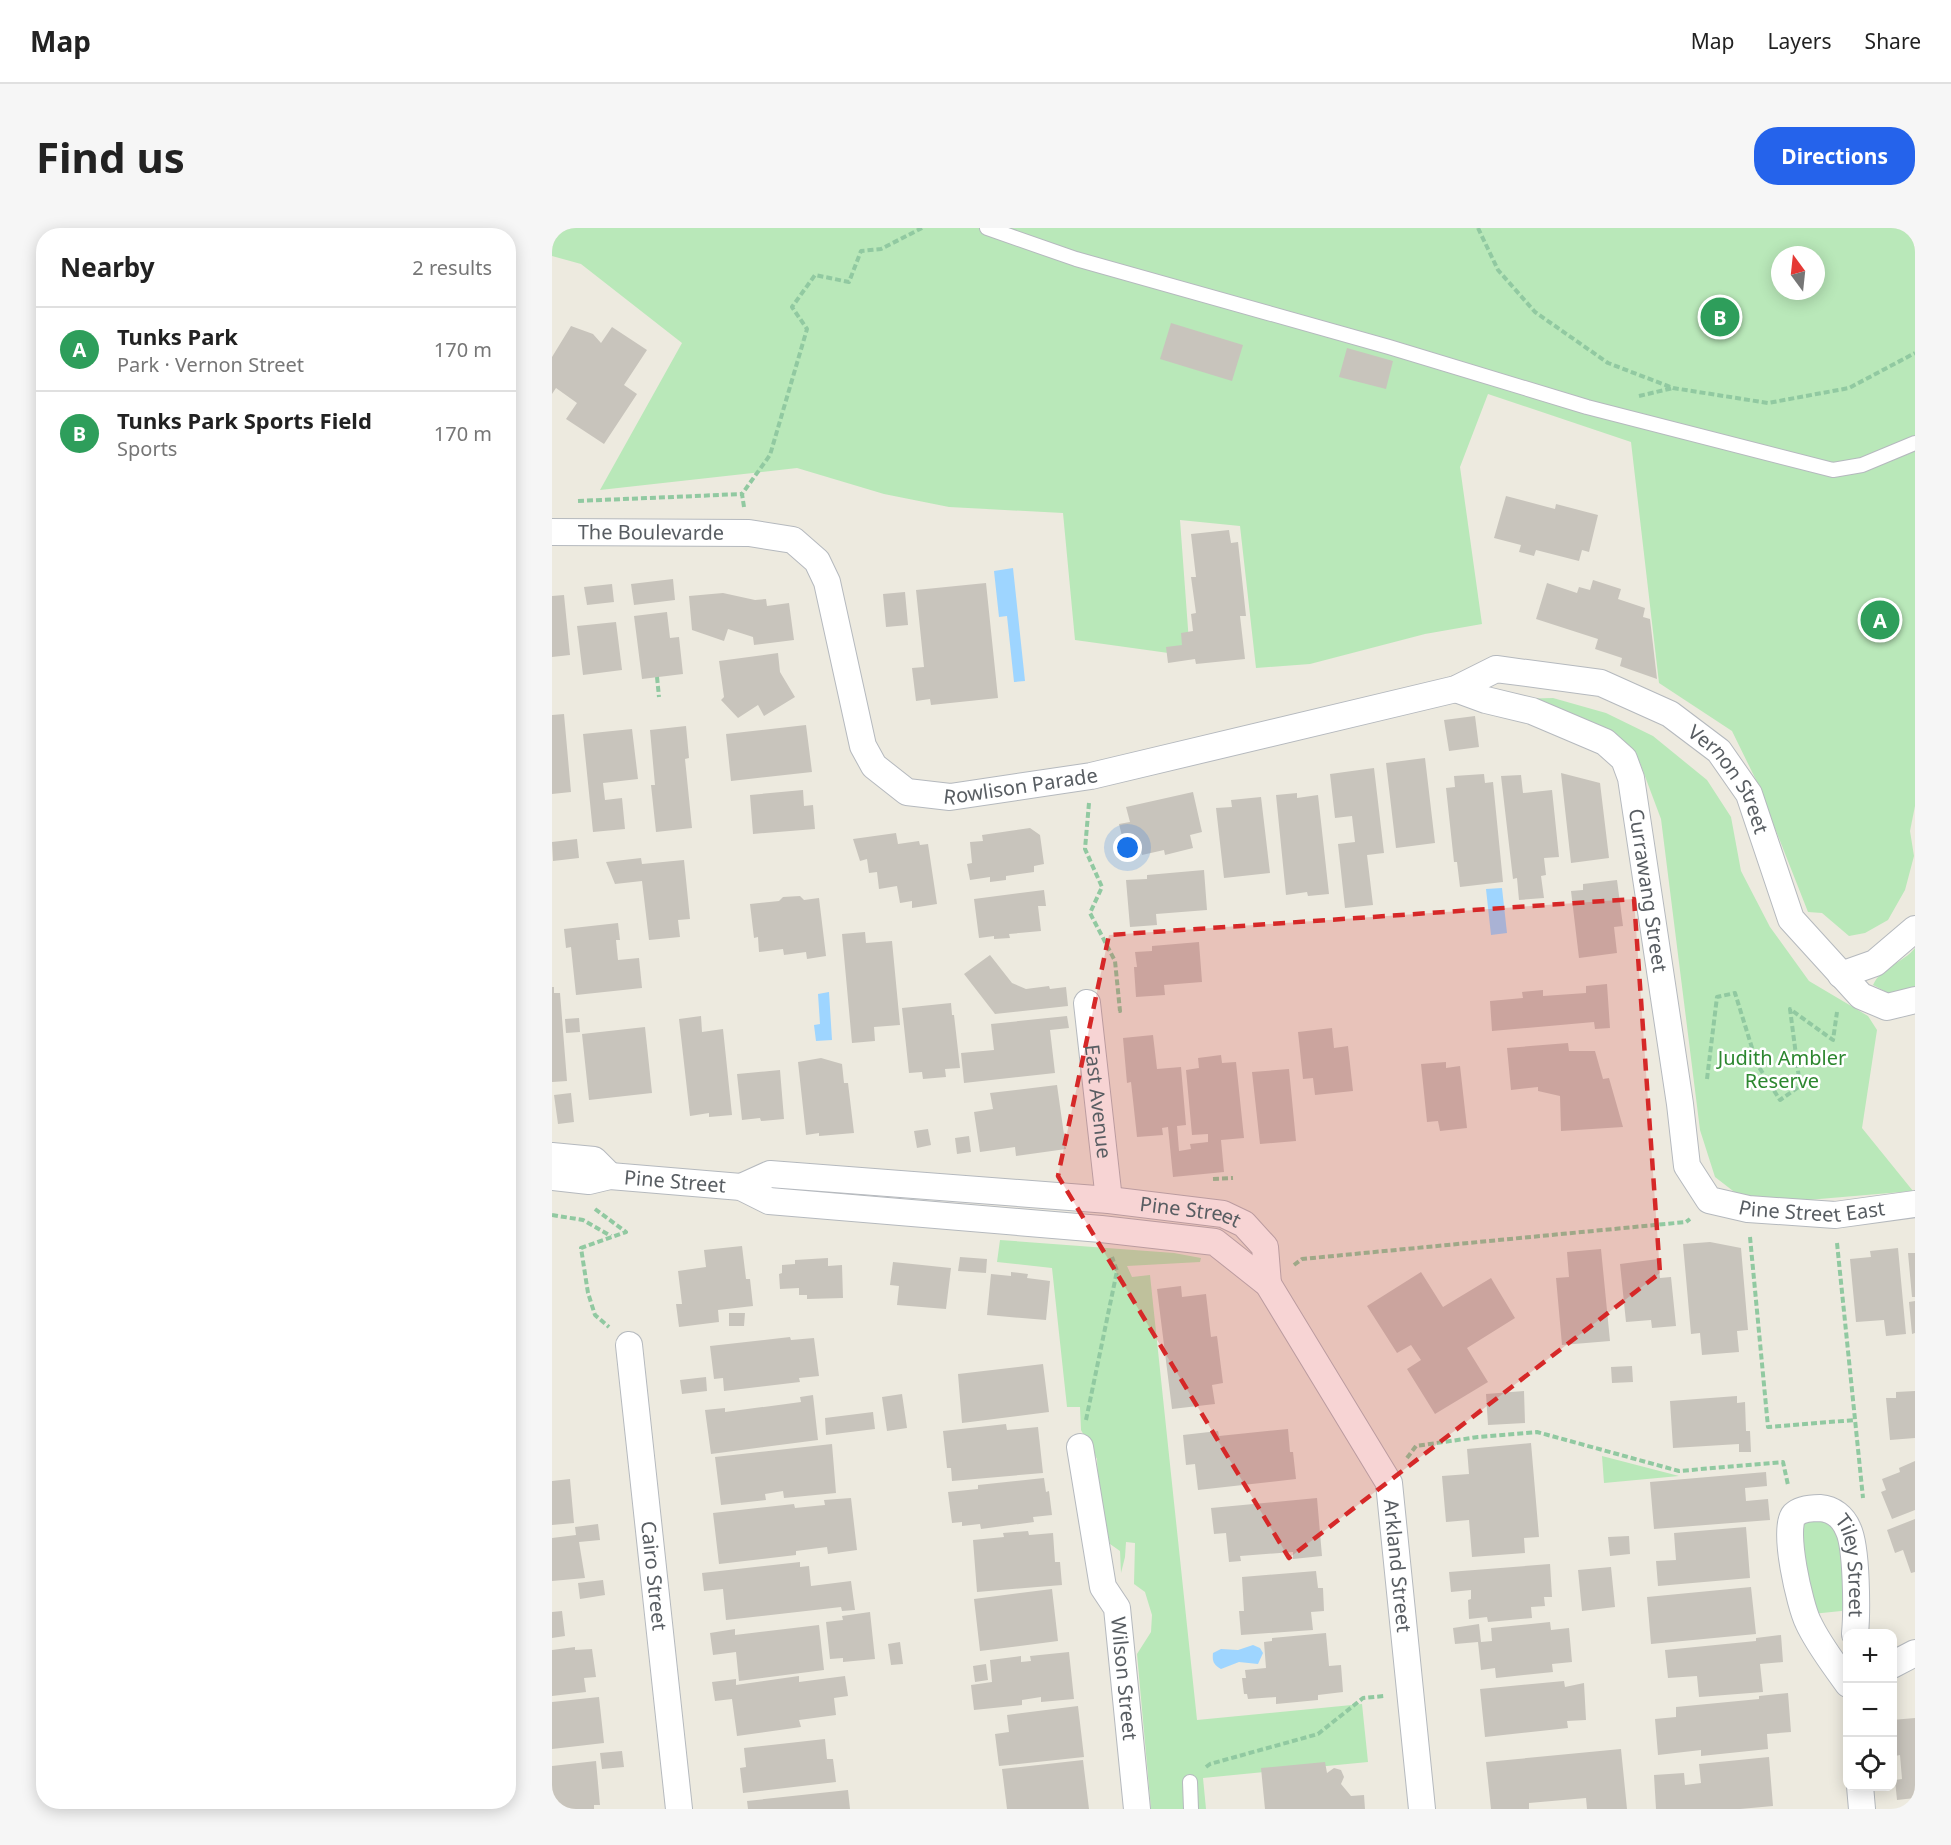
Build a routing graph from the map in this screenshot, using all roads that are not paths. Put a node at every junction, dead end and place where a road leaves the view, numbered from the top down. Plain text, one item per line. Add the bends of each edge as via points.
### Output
1 (987, 228) edge
2 (1915, 443) edge
3 (552, 532) edge
4 (749, 533) joint
5 (1456, 689) junction
6 (1915, 929) edge
7 (1841, 975) junction
8 (1915, 1000) edge
9 (1087, 1003) dead end
10 (552, 1156) edge
11 (610, 1176) junction
12 (552, 1177) edge
13 (741, 1186) junction
14 (1109, 1200) junction
15 (1709, 1200) joint
16 (1915, 1203) edge
17 (1268, 1284) junction
18 (628, 1345) road end
19 (1080, 1447) road end
20 (1856, 1629) edge
21 (1915, 1653) edge
22 (1897, 1663) edge
23 (1843, 1677) edge
24 (1190, 1782) dead end
25 (1860, 1791) edge
26 (679, 1809) edge
27 (1137, 1809) edge
28 (1191, 1809) edge
29 (1422, 1809) edge
30 (1862, 1809) edge

1 - 2 lane via 1076,259 1587,407 1833,470 1862,465
3 - 4 street, The Boulevarde
4 - 5 street, Rowlison Parade via 793,540 817,561 826,582 863,746 874,766 907,792 950,797 1091,776
5 - 7 street, Vernon Street via 1496,669 1601,683 1670,714 1719,751 1749,794 1791,920
5 - 15 street, Currawang Street via 1532,711 1605,742 1624,759 1631,778 1687,1166
6 - 7 street via 1875,963
7 - 8 street, Vernon Street via 1861,996 1887,1007
9 - 14 street, East Avenue
10 - 11 street, Pine Street via 594,1160
11 - 12 street, Pine Street via 589,1181
11 - 13 street, Pine Street
13 - 14 street, Pine Street via 770,1174
13 - 17 street, Pine Street via 769,1201 1215,1242
14 - 17 street, Pine Street via 1223,1214 1244,1224 1264,1247
15 - 16 street, Pine Street East via 1748,1209 1835,1215
17 - 29 street, Arkland Street via 1389,1482
18 - 26 street, Cairo Street
19 - 27 street, Wilson Street via 1103,1587 1117,1608
20 - 23 street, Tiley Street via 1849,1530 1832,1510 1811,1508 1794,1515 1789,1527 1792,1559 1807,1621
21 - 22 street
24 - 28 lane
25 - 30 street

